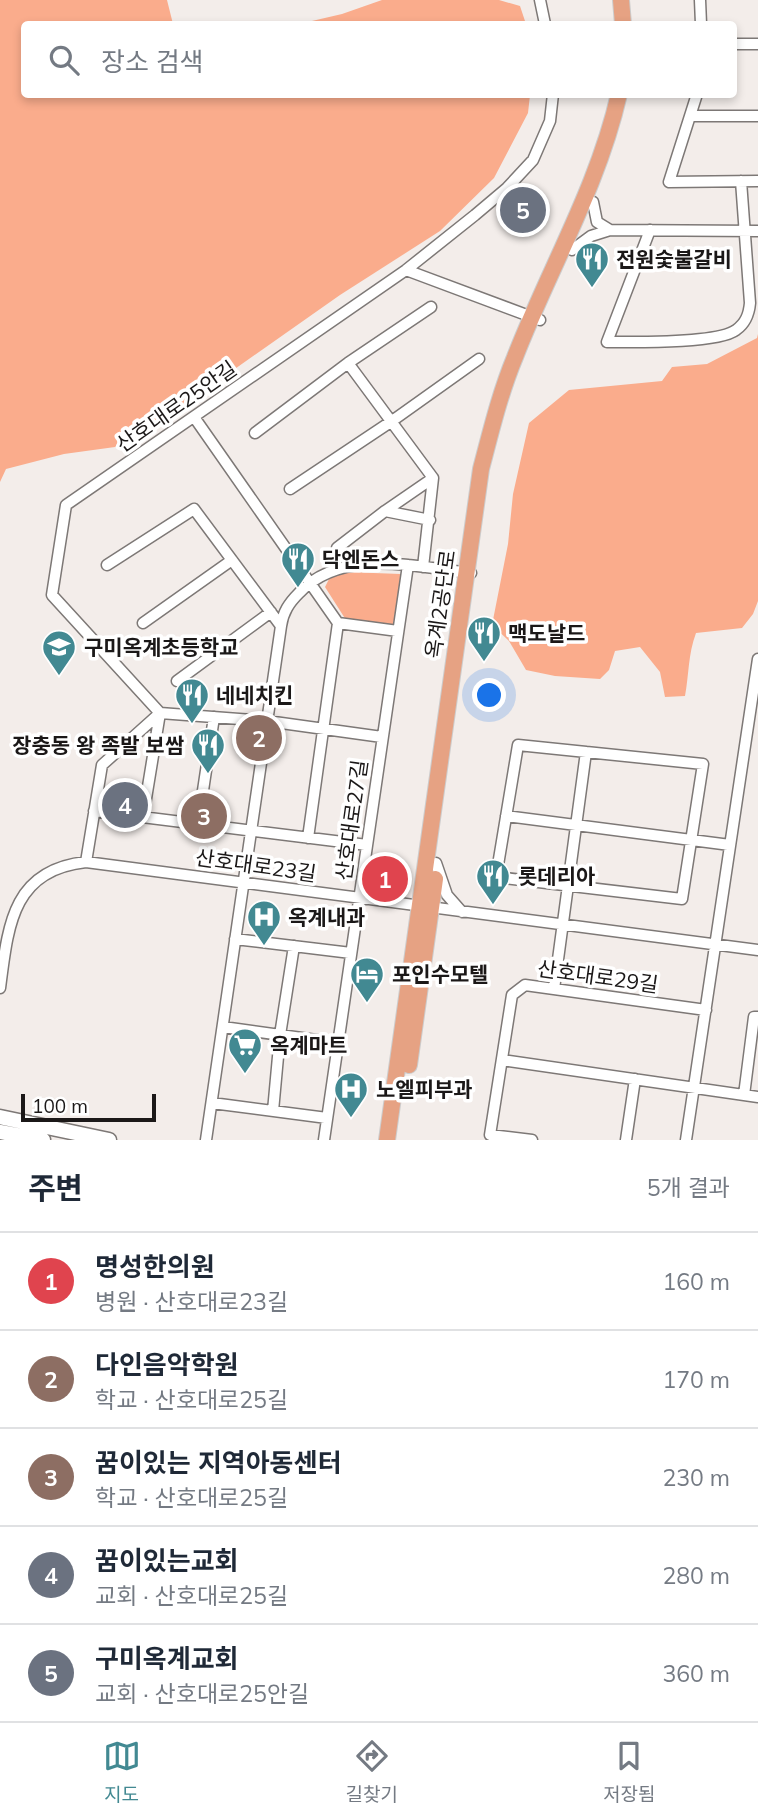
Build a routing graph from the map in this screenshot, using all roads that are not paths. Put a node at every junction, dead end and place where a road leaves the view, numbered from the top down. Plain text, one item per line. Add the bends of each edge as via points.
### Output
1 (540, 0) edge
2 (621, 0) edge
3 (630, 0) edge
4 (700, 0) edge
5 (544, 21) edge
6 (623, 21) edge
7 (631, 21) edge
8 (701, 21) edge
9 (737, 44) edge
10 (758, 44) edge
11 (553, 98) edge
12 (617, 98) edge
13 (626, 98) edge
14 (696, 98) edge
15 (691, 116) junction
16 (758, 116) edge
17 (741, 181) junction
18 (758, 181) edge
19 (593, 202) junction
20 (610, 230) junction
21 (650, 230) junction
22 (745, 231) junction
23 (758, 231) edge
24 (572, 250) junction
25 (406, 270) junction
26 (430, 307) dead end
27 (536, 318) junction
28 (479, 359) dead end
29 (348, 363) junction
30 (194, 417) junction
31 (392, 421) junction
32 (255, 433) dead end
33 (433, 478) junction
34 (290, 489) dead end
35 (385, 511) junction
36 (430, 520) junction
37 (337, 548) dead end
38 (232, 560) junction
39 (107, 565) dead end
40 (408, 565) junction
41 (423, 567) junction
42 (470, 573) junction
43 (309, 582) junction
44 (271, 612) junction
45 (143, 623) dead end
46 (338, 623) junction
47 (281, 626) junction
48 (398, 631) junction
49 (758, 659) edge
50 (177, 681) dead end
51 (160, 713) junction
52 (214, 717) junction
53 (267, 721) junction
54 (322, 729) junction
55 (382, 737) junction
56 (586, 752) junction
57 (94, 811) junction
58 (506, 816) junction
59 (143, 817) junction
60 (198, 824) junction
61 (576, 825) junction
62 (251, 831) junction
63 (308, 838) junction
64 (692, 840) junction
65 (367, 845) junction
66 (730, 845) junction
67 (86, 862) junction
68 (436, 863) junction
69 (243, 883) junction
70 (568, 885) junction
71 (359, 899) junction
72 (426, 908) junction
73 (462, 912) junction
74 (562, 925) junction
75 (235, 939) junction
76 (715, 945) junction
77 (294, 946) junction
78 (758, 950) edge
79 (351, 953) junction
80 (0, 988) edge
81 (554, 989) junction
82 (706, 1010) junction
83 (756, 1017) edge
84 (223, 1027) junction
85 (280, 1035) junction
86 (338, 1043) junction
87 (502, 1060) junction
88 (635, 1079) junction
89 (694, 1088) junction
90 (744, 1095) junction
91 (758, 1097) edge
92 (212, 1103) junction
93 (273, 1111) junction
94 (0, 1117) edge
95 (327, 1118) junction
96 (0, 1125) edge
97 (0, 1132) edge
98 (43, 1140) edge
99 (77, 1140) edge
100 (109, 1140) edge
101 (206, 1140) edge
102 (324, 1140) edge
103 (387, 1140) edge
104 (398, 1140) edge
105 (533, 1140) edge
106 (626, 1140) edge
107 (687, 1140) edge

1 - 5 street
2 - 6 main road
3 - 7 main road
4 - 8 street
9 - 10 street
11 - 25 street, 산호대로25안길 via 550,121 533,160 507,188
12 - 27 main road, 옥계2공단로 via 579,214
13 - 19 main road, 옥계2공단로
14 - 15 street
15 - 16 street
15 - 17 street via 669,182
17 - 18 street
17 - 22 street
19 - 20 street via 597,222
19 - 24 main road, 옥계2공단로
20 - 21 street
20 - 24 street via 591,236
21 - 22 street
21 - 22 street via 607,342 713,337 738,329 749,315 750,303
22 - 23 street
24 - 27 main road, 옥계2공단로
25 - 27 street
25 - 30 street, 산호대로25안길
26 - 29 street
27 - 42 main road, 옥계2공단로 via 514,357 496,411 481,469
28 - 31 street
29 - 31 street
29 - 32 street
30 - 43 street
30 - 51 street, 산호대로25안길 via 66,505 52,595
31 - 33 street
31 - 34 street
33 - 35 street
33 - 36 street
35 - 36 street
35 - 37 street
36 - 41 street
38 - 39 street via 194,509
38 - 44 street
38 - 45 street
40 - 41 street
40 - 43 street via 346,567
40 - 48 street, 산호대로27길
41 - 42 street
42 - 68 main road, 옥계2공단로
42 - 72 main road, 옥계2공단로
43 - 46 street
43 - 47 street via 287,606
44 - 47 street
44 - 50 street
46 - 48 street
46 - 54 street
47 - 53 street
48 - 55 street, 산호대로27길
49 - 66 street
51 - 52 street
51 - 57 street via 102,765
51 - 59 street
52 - 53 street
52 - 60 street
53 - 54 street
53 - 62 street
54 - 55 street
54 - 63 street
55 - 65 street, 산호대로27길
56 - 58 street via 517,745
56 - 61 street
56 - 64 street via 704,764
57 - 59 street
57 - 67 street
58 - 61 street
58 - 70 street via 496,877
59 - 60 street
60 - 62 street
61 - 64 street
61 - 70 street
62 - 63 street
62 - 69 street
63 - 65 street
64 - 66 street
64 - 70 street via 682,899
65 - 71 street, 산호대로27길
66 - 76 street
67 - 69 street, 산호대로23길
67 - 80 street, 산호대로23길 via 53,869 21,897 10,925
68 - 72 main road, 옥계2공단로
68 - 73 street via 447,895
69 - 71 street, 산호대로23길
69 - 75 street
70 - 74 street
71 - 72 street, 산호대로23길
71 - 79 street, 산호대로27길
72 - 73 street, 산호대로23길
72 - 103 main road, 옥계2공단로
72 - 104 main road, 옥계2공단로
73 - 74 street, 산호대로23길
74 - 76 street, 산호대로23길
74 - 81 street
75 - 77 street
75 - 84 street
76 - 78 street, 산호대로23길
76 - 82 street
77 - 79 street
77 - 85 street
79 - 86 street, 산호대로27길
81 - 82 street, 산호대로29길
81 - 87 street, 산호대로29길 via 526,985 512,995
82 - 89 street
83 - 90 street
84 - 85 street
84 - 92 street
85 - 86 street
85 - 93 street
86 - 95 street, 산호대로27길
87 - 88 street
87 - 105 street, 산호대로29길 via 490,1135
88 - 89 street
88 - 106 street
89 - 90 street
89 - 107 street
90 - 91 street
92 - 93 street
92 - 101 street
93 - 95 street
94 - 100 street
95 - 102 street, 산호대로27길
96 - 99 street
97 - 98 street

